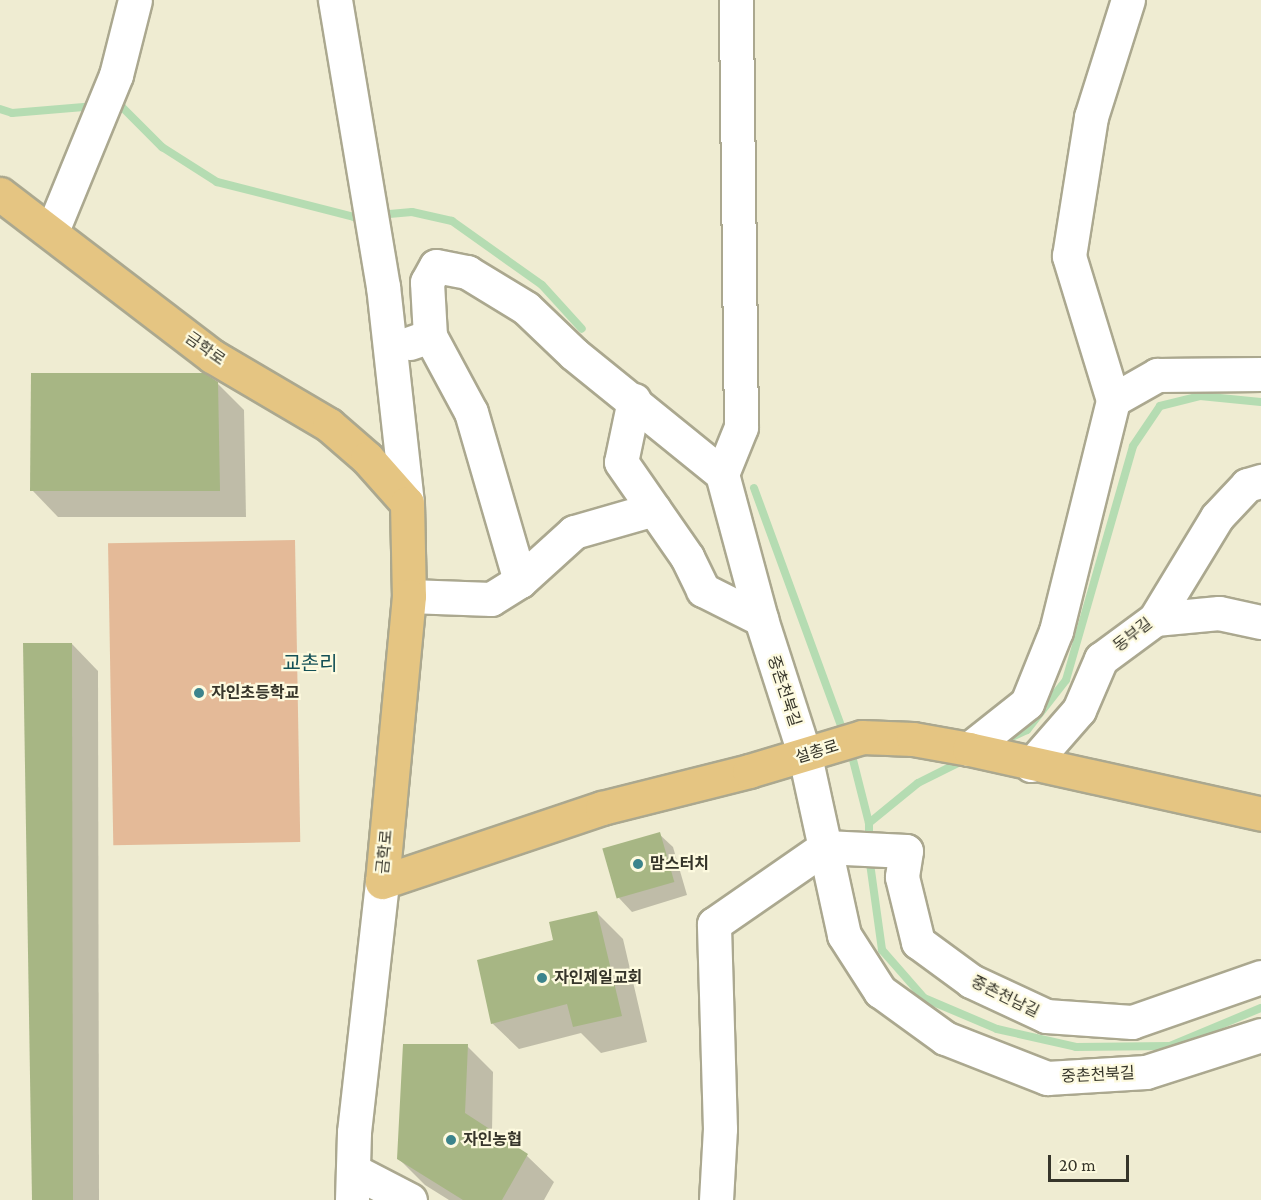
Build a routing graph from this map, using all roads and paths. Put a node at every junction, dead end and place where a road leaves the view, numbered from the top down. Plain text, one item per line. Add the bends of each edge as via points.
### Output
1 (135, 0) edge
2 (335, 0) edge
3 (736, 0) edge
4 (1128, 0) edge
5 (0, 194) edge
6 (52, 231) junction
7 (430, 336) junction
8 (390, 350) junction
9 (1261, 374) edge
10 (634, 400) junction
11 (1113, 400) junction
12 (722, 474) junction
13 (1261, 481) edge
14 (407, 503) junction
15 (654, 509) junction
16 (520, 581) junction
17 (409, 596) junction
18 (760, 619) junction
19 (1155, 619) junction
20 (1261, 622) edge
21 (969, 749) junction
22 (805, 756) junction
23 (1031, 765) junction
24 (1261, 814) edge
25 (825, 847) junction
26 (382, 882) junction
27 (1261, 977) edge
28 (1261, 1035) edge
29 (353, 1185) edge
30 (410, 1200) edge
31 (716, 1200) edge

1 - 6 street via 110,89
2 - 8 street, 금학로 via 369,195
3 - 12 street via 741,427
4 - 11 street via 1090,117 1070,256
5 - 6 main road, 금학로
6 - 14 main road, 금학로 via 212,356 329,425 368,458
7 - 8 street
7 - 10 street via 427,282 436,266 467,272 526,308 574,354
7 - 16 street via 471,412
8 - 14 street, 금학로
9 - 11 street via 1157,375
10 - 12 street
10 - 15 street via 621,462
11 - 21 street via 1056,631 1027,703
12 - 18 street, 중촌천북길
13 - 19 street, 동부길 via 1247,485 1216,517
14 - 17 main road, 금학로
15 - 16 street via 574,532
15 - 18 street via 687,557 703,590
16 - 17 street via 491,599
17 - 26 main road, 금학로
18 - 22 street, 중촌천북길
19 - 20 street via 1219,613
19 - 23 street, 동부길 via 1101,659 1079,710
21 - 22 main road, 설총로 via 913,739 862,737
21 - 23 main road, 설총로
22 - 25 street, 중촌천북길
22 - 26 main road, 설총로 via 602,808
23 - 24 main road, 설총로
25 - 27 street, 중촌천남길 via 906,851 902,877 918,942 971,981 1046,1016 1132,1022
25 - 28 street, 중촌천북길 via 844,935 880,991 945,1038 1047,1078 1146,1072
25 - 31 street via 714,924 720,1129
26 - 29 street, 금학로 via 354,1131
29 - 30 street

